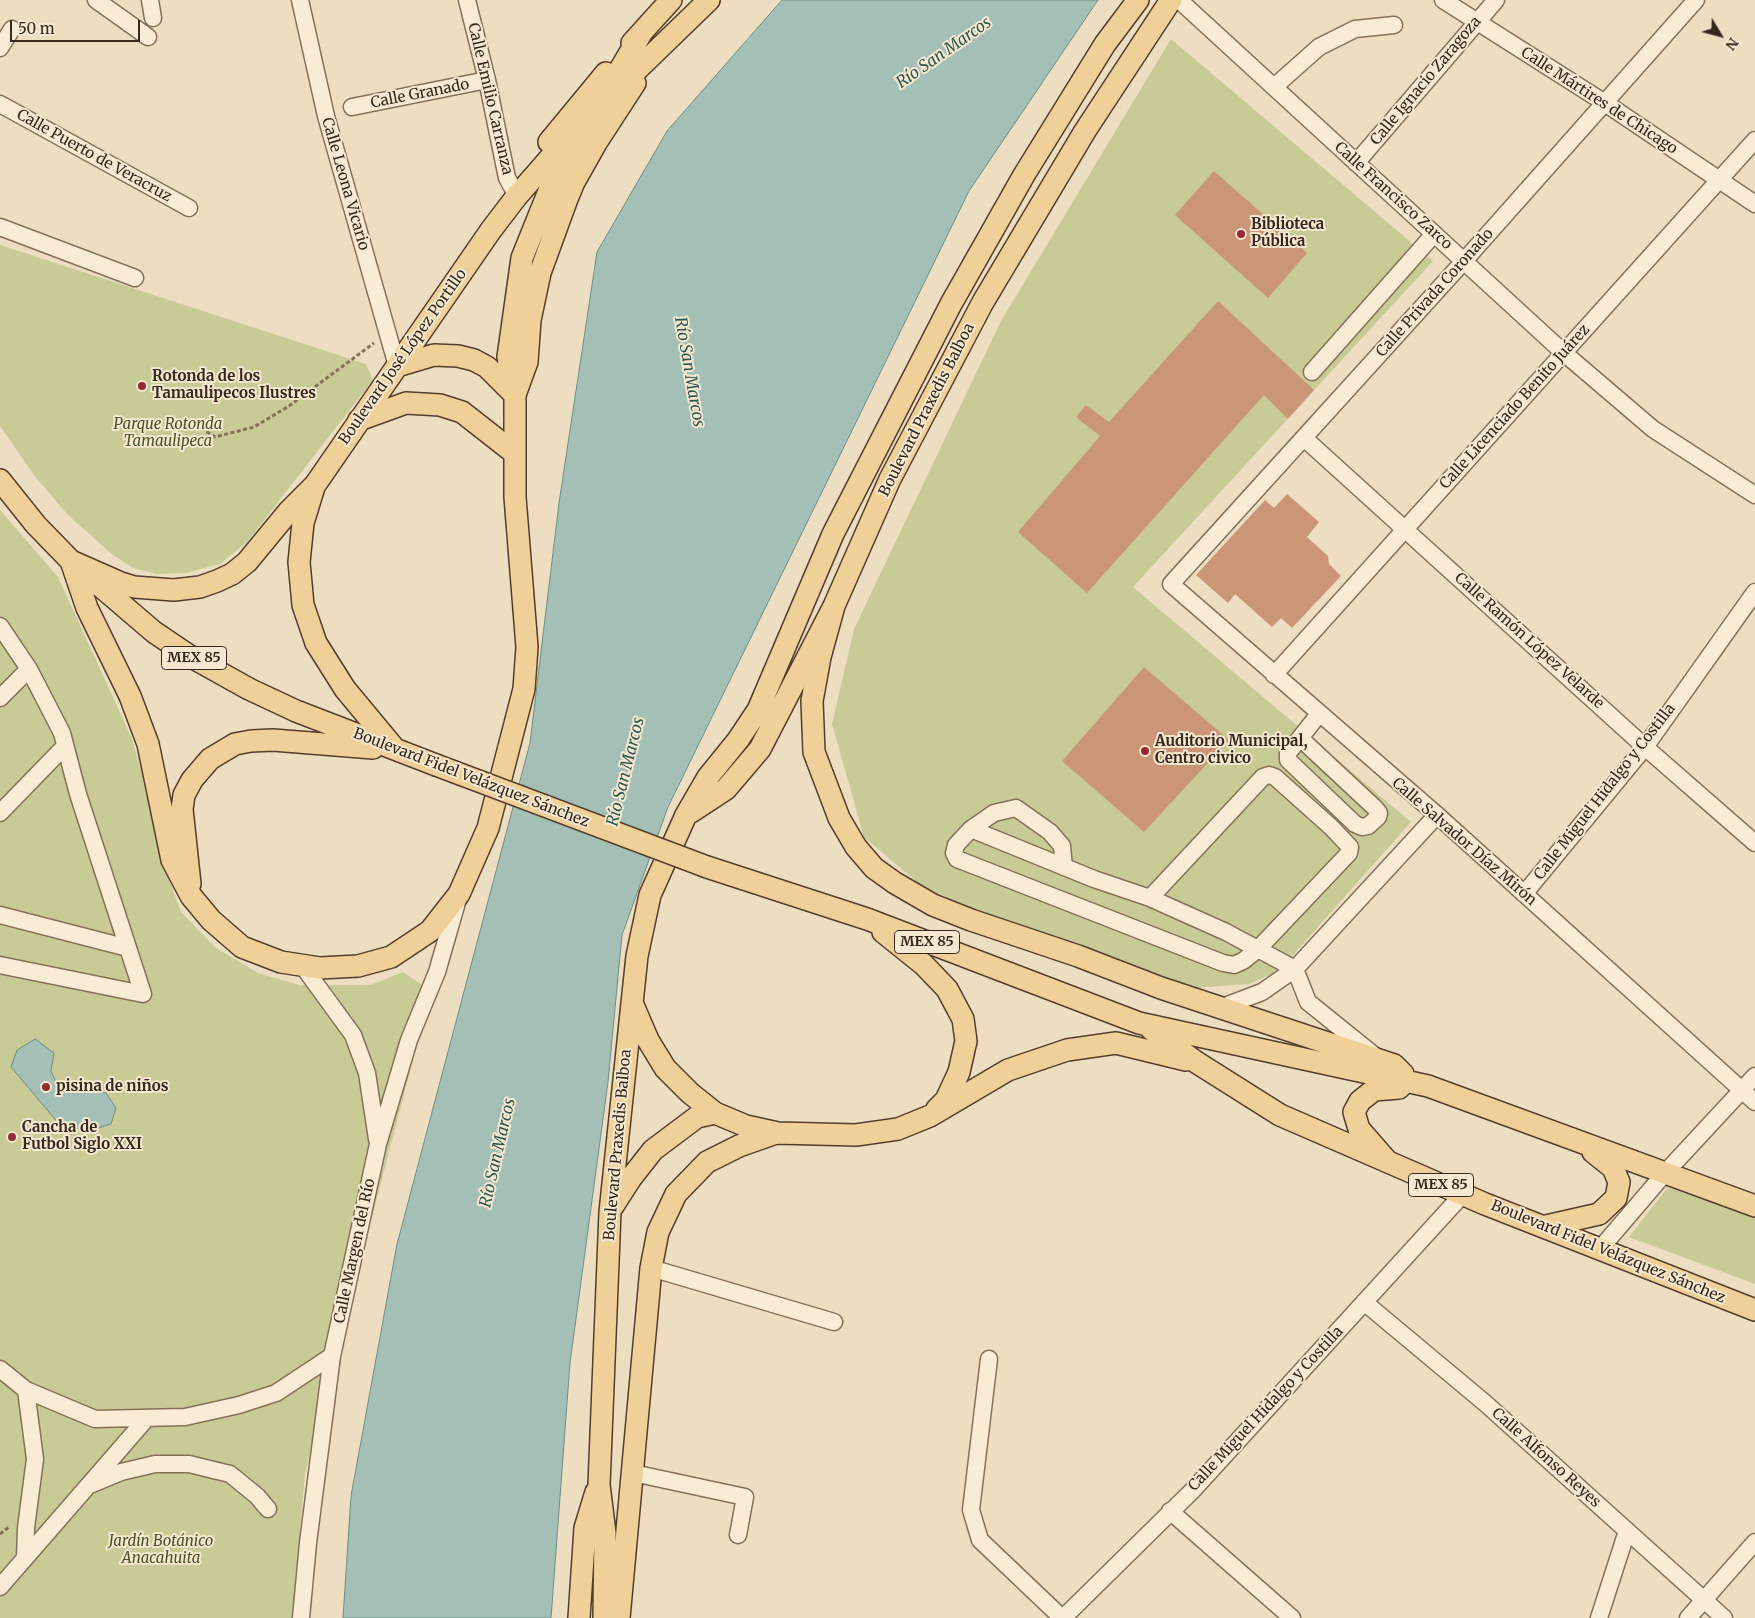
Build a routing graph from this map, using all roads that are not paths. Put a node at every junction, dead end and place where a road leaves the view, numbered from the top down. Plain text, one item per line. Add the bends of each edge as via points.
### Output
1 (96, 0) edge
2 (150, 0) edge
3 (300, 0) edge
4 (467, 0) edge
5 (710, 0) edge
6 (1138, 0) edge
7 (1171, 0) edge
8 (1180, 0) edge
9 (1443, 0) edge
10 (1496, 0) edge
11 (1696, 0) edge
12 (665, 6) edge
13 (153, 18) dead end
14 (1476, 22) junction
15 (1394, 25) dead end
16 (12, 29) dead end
17 (642, 32) junction
18 (675, 35) junction
19 (148, 37) dead end
20 (0, 48) edge
21 (660, 50) junction
22 (487, 80) junction
23 (1274, 87) junction
24 (1604, 102) junction
25 (0, 104) edge
26 (352, 107) dead end
27 (596, 109) junction
28 (1755, 140) edge
29 (1356, 163) junction
30 (1718, 179) junction
31 (1014, 192) junction
32 (515, 193) junction
33 (1755, 204) edge
34 (1040, 207) junction
35 (189, 208) dead end
36 (0, 227) edge
37 (1434, 234) junction
38 (1464, 261) junction
39 (135, 278) dead end
40 (1564, 353) junction
41 (397, 366) junction
42 (1312, 372) dead end
43 (515, 395) junction
44 (360, 420) junction
45 (1304, 438) junction
46 (513, 452) junction
47 (0, 480) edge
48 (315, 485) junction
49 (1755, 495) edge
50 (0, 499) edge
51 (36, 525) junction
52 (1406, 528) junction
53 (71, 561) junction
54 (1171, 584) joint
55 (1755, 592) edge
56 (834, 606) junction
57 (0, 626) edge
58 (30, 669) junction
59 (1274, 675) junction
60 (0, 698) edge
61 (1319, 714) junction
62 (1300, 738) junction
63 (65, 746) junction
64 (1645, 747) junction
65 (396, 750) junction
66 (0, 813) edge
67 (686, 815) junction
68 (1437, 815) junction
69 (971, 829) junction
70 (1755, 843) edge
71 (1064, 867) junction
72 (459, 894) junction
73 (1524, 894) junction
74 (191, 896) junction
75 (1150, 898) junction
76 (0, 915) edge
77 (866, 920) junction
78 (128, 948) junction
79 (1258, 949) junction
80 (0, 965) edge
81 (302, 965) junction
82 (1295, 968) junction
83 (632, 1002) junction
84 (1220, 1008) junction
85 (1145, 1025) junction
86 (1381, 1061) junction
87 (1196, 1062) junction
88 (1755, 1076) edge
89 (1405, 1082) junction
90 (1742, 1090) junction
91 (1755, 1102) edge
92 (715, 1113) junction
93 (930, 1116) junction
94 (778, 1133) junction
95 (1579, 1141) junction
96 (378, 1144) junction
97 (1387, 1161) junction
98 (1665, 1173) junction
99 (1463, 1194) junction
100 (1755, 1206) edge
101 (610, 1212) junction
102 (1546, 1226) junction
103 (1600, 1249) junction
104 (652, 1268) junction
105 (1364, 1302) junction
106 (1755, 1310) edge
107 (834, 1322) dead end
108 (332, 1356) junction
109 (989, 1358) dead end
110 (0, 1369) edge
111 (26, 1390) junction
112 (147, 1418) junction
113 (633, 1473) junction
114 (599, 1485) junction
115 (88, 1486) junction
116 (268, 1509) dead end
117 (1170, 1512) junction
118 (1627, 1531) junction
119 (738, 1535) dead end
120 (1755, 1542) edge
121 (25, 1558) junction
122 (0, 1587) edge
123 (1704, 1600) junction
124 (301, 1618) edge
125 (579, 1618) edge
126 (604, 1618) edge
127 (619, 1618) edge
128 (1063, 1618) edge
129 (1292, 1618) edge
130 (1600, 1618) edge
131 (1688, 1618) edge
132 (1724, 1618) edge

1 - 19 street
2 - 13 street
3 - 41 street, Calle Leona Vicario via 326,116
4 - 22 street, Calle Emilio Carranza
5 - 18 main road, Boulevard José López Portillo
6 - 31 main road, Boulevard Praxedis Balboa via 1105,44
7 - 34 main road, Boulevard Praxedis Balboa via 1085,131
8 - 23 street, Calle Francisco Zarco
9 - 14 street, Calle Mártires de Chicago
10 - 14 street, Calle Ignacio Zaragoza
11 - 24 street, Calle Privada Coronado
12 - 17 main road, Boulevard José López Portillo
12 - 18 main road via 663,23
14 - 24 street, Calle Mártires de Chicago
14 - 29 street, Calle Ignacio Zaragoza
15 - 23 street via 1355,29 1319,47
16 - 20 street
17 - 27 main road
17 - 32 main road, Boulevard José López Portillo via 582,100
18 - 21 main road, Boulevard José López Portillo
21 - 27 main road, Boulevard José López Portillo
21 - 43 main road via 617,109 574,182 540,273 530,320 527,362
22 - 26 street, Calle Granado
22 - 32 street, Calle Emilio Carranza via 507,178
23 - 29 street, Calle Francisco Zarco
24 - 30 street, Calle Mártires de Chicago
24 - 38 street, Calle Privada Coronado
25 - 35 street, Calle Puerto de Veracruz
27 - 32 main road, Boulevard José López Portillo
27 - 43 main road via 549,191 522,258 508,357
28 - 30 street, Calle Licenciado Benito Juárez
29 - 37 street, Calle Francisco Zarco
30 - 33 street, Calle Mártires de Chicago
30 - 40 street, Calle Licenciado Benito Juárez
31 - 34 main road
31 - 67 main road, Boulevard Praxedis Balboa via 951,304 833,534 758,710 708,777
32 - 41 main road, Boulevard José López Portillo
34 - 56 main road, Boulevard Praxedis Balboa via 983,302 890,479
36 - 39 street
37 - 38 street, Calle Francisco Zarco
37 - 42 street
38 - 40 street, Calle Francisco Zarco
38 - 45 street, Calle Privada Coronado
40 - 49 street, Calle Francisco Zarco via 1653,429
40 - 52 street, Calle Licenciado Benito Juárez
41 - 43 main road via 434,354 458,356 487,367
41 - 44 main road, Boulevard José López Portillo
43 - 46 main road
44 - 46 main road via 406,403 440,405 462,412
44 - 48 main road, Boulevard José López Portillo
45 - 52 street, Calle Ramón López Velarde
45 - 54 street, Calle Privada Coronado
46 - 72 main road via 527,647 524,689 488,828
47 - 51 main road, Boulevard Fidel Velázquez Sánchez / MEX 85
48 - 53 main road via 247,562 232,574 200,587 174,590 134,587
48 - 65 main road via 303,523 298,562 303,605 316,643 346,689
50 - 51 street
51 - 53 main road, Boulevard Fidel Velázquez Sánchez / MEX 85
52 - 59 street, Calle Licenciado Benito Juárez
52 - 64 street, Calle Ramón López Velarde
53 - 65 main road, Boulevard Fidel Velázquez Sánchez / MEX 85 via 154,632 196,659 296,711
53 - 74 main road via 87,608 130,696 148,744 172,860
54 - 59 street, Calle Salvador Díaz Mirón
55 - 64 street, Calle Miguel Hidalgo y Costilla
56 - 67 main road, Boulevard Praxedis Balboa via 760,749 726,789
56 - 84 main road via 812,701 814,752 838,818 874,868 948,911
57 - 58 street
58 - 60 street
58 - 63 street via 62,733
59 - 61 street, Calle Salvador Díaz Mirón
61 - 62 street
61 - 68 street, Calle Salvador Díaz Mirón
62 - 62 street via 1379,813 1368,826 1355,824 1288,760 1288,753
63 - 66 street
63 - 78 street
64 - 70 street, Calle Ramón López Velarde
64 - 73 street, Calle Miguel Hidalgo y Costilla
65 - 74 main road via 251,741 235,744 210,759 192,780 184,795 182,809
65 - 77 main road, Boulevard Fidel Velázquez Sánchez / MEX 85, bridge via 707,866
67 - 83 main road, Boulevard Praxedis Balboa via 650,895 637,956
68 - 73 street, Calle Salvador Díaz Mirón
68 - 82 street
69 - 71 street
69 - 71 street via 994,813 1016,808 1050,832 1062,846
69 - 79 street via 956,845 954,853 957,859 1223,963 1234,965
71 - 75 street
72 - 81 main road via 430,931 391,957 358,966 320,968
72 - 96 street, Calle Margen del Río via 437,972 409,1040
73 - 90 street, Calle Salvador Díaz Mirón
74 - 81 main road via 211,920 242,947 281,962
75 - 79 street
75 - 79 street via 1263,777 1275,778 1350,847 1349,853
76 - 78 street
77 - 85 main road, Boulevard Fidel Velázquez Sánchez / MEX 85
77 - 93 main road via 924,965 947,989 963,1019 966,1041 959,1072 946,1100
78 - 80 street via 143,994
79 - 82 street
81 - 96 street via 354,1035 367,1073
82 - 84 street via 1262,992
82 - 86 street via 1308,1002
83 - 92 main road via 648,1040 665,1068
83 - 101 main road, Boulevard Praxedis Balboa
84 - 86 main road
85 - 87 main road, Boulevard Fidel Velázquez Sánchez / MEX 85
85 - 89 main road, Boulevard Fidel Velázquez Sánchez / MEX 85
86 - 89 main road via 1394,1065
87 - 93 main road via 1116,1042 1067,1050 1008,1070
87 - 97 main road, Boulevard Fidel Velázquez Sánchez / MEX 85 via 1280,1115
88 - 90 street
89 - 95 main road, Boulevard Fidel Velázquez Sánchez / MEX 85 via 1428,1086
89 - 97 main road via 1398,1088 1374,1090 1360,1101 1354,1112 1359,1130
90 - 91 street, Calle Salvador Díaz Mirón
90 - 98 street
92 - 94 main road via 746,1126
92 - 101 main road via 697,1117 653,1150
93 - 94 main road via 898,1129 856,1135
94 - 104 main road via 739,1146 707,1162 676,1194 658,1232
95 - 98 main road, Boulevard Fidel Velázquez Sánchez / MEX 85
95 - 102 main road via 1613,1168 1619,1182 1616,1198 1599,1214
96 - 108 street, Calle Margen del Río
97 - 99 main road, Boulevard Fidel Velázquez Sánchez / MEX 85
98 - 100 main road, Boulevard Fidel Velázquez Sánchez / MEX 85
98 - 103 street
99 - 102 main road, Boulevard Fidel Velázquez Sánchez / MEX 85
99 - 105 street, Calle Miguel Hidalgo y Costilla
101 - 114 main road, Boulevard Praxedis Balboa
102 - 103 main road, Boulevard Fidel Velázquez Sánchez / MEX 85
103 - 106 main road, Boulevard Fidel Velázquez Sánchez / MEX 85
104 - 107 street
104 - 113 main road
105 - 117 street, Calle Miguel Hidalgo y Costilla
105 - 118 street, Calle Alfonso Reyes via 1485,1403
108 - 112 street via 276,1393 185,1417
108 - 124 street, Calle Margen del Río
109 - 128 street via 971,1510 980,1540
110 - 111 street
111 - 112 street via 95,1419
111 - 121 street via 34,1459
112 - 115 street
113 - 119 street via 745,1497
113 - 127 main road
114 - 125 main road, Boulevard Praxedis Balboa via 585,1528
114 - 126 main road, Boulevard Praxedis Balboa via 605,1533
115 - 116 street via 121,1472 155,1464 189,1464 230,1474
115 - 121 street
117 - 128 street, Calle Miguel Hidalgo y Costilla
117 - 129 street
118 - 123 street, Calle Alfonso Reyes
118 - 130 street
120 - 123 street
121 - 122 street
123 - 131 street
123 - 132 street, Calle Alfonso Reyes

